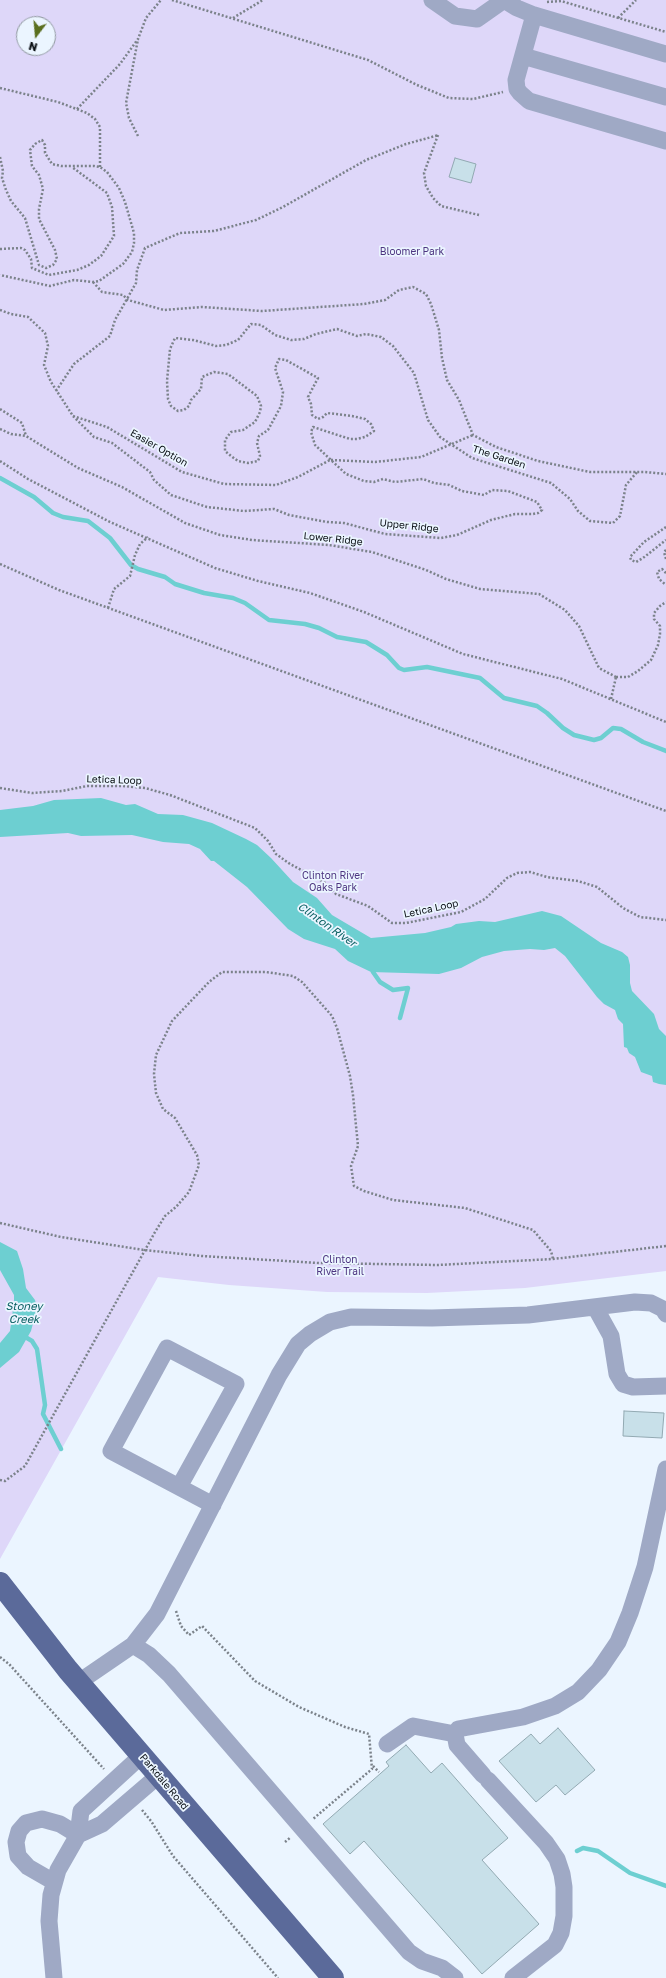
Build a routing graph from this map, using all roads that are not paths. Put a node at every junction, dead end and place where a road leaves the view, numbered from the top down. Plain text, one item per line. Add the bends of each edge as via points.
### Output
1 (432, 0) edge
2 (504, 0) edge
3 (538, 8) junction
4 (666, 54) edge
5 (523, 56) junction
6 (666, 97) edge
7 (666, 141) edge
8 (595, 1307) junction
9 (665, 1311) edge
10 (666, 1386) edge
11 (666, 1470) edge
12 (179, 1487) junction
13 (213, 1505) junction
14 (0, 1583) edge
15 (133, 1645) junction
16 (79, 1682) junction
17 (455, 1734) junction
18 (388, 1744) dead end
19 (141, 1756) junction
20 (158, 1776) junction
21 (78, 1835) junction
22 (54, 1882) junction
23 (54, 1978) edge
24 (333, 1978) edge
25 (455, 1978) edge
26 (513, 1978) edge

1 - 2 street via 455,16 477,19
2 - 3 street via 517,8
3 - 4 street
3 - 5 street
5 - 6 street
5 - 7 street via 516,80 517,89 530,101
8 - 9 street via 635,1302 651,1303
8 - 10 street via 612,1336 617,1374 623,1384 633,1387
8 - 13 street via 528,1315 351,1317 330,1322 298,1344 289,1358
11 - 17 street via 645,1567 630,1613 618,1642 599,1670 578,1692 555,1706 522,1717 458,1730
12 - 12 street via 111,1451 167,1348 236,1384
12 - 13 street
13 - 15 street via 157,1614
14 - 16 main road, Parkdale Road
15 - 16 street
15 - 25 street via 150,1655 169,1674 409,1952 422,1961 442,1968
16 - 19 main road, Parkdale Road
17 - 18 street via 413,1726
17 - 26 street via 457,1745 546,1843 557,1859 562,1874 564,1916 561,1933 555,1945
19 - 20 main road, Parkdale Road
19 - 21 street via 81,1811
20 - 21 street via 102,1824
20 - 24 main road, Parkdale Road
21 - 22 street via 67,1852
21 - 22 street via 60,1824 42,1819 26,1823 20,1831 16,1842 18,1856 28,1868
22 - 23 street via 49,1922

